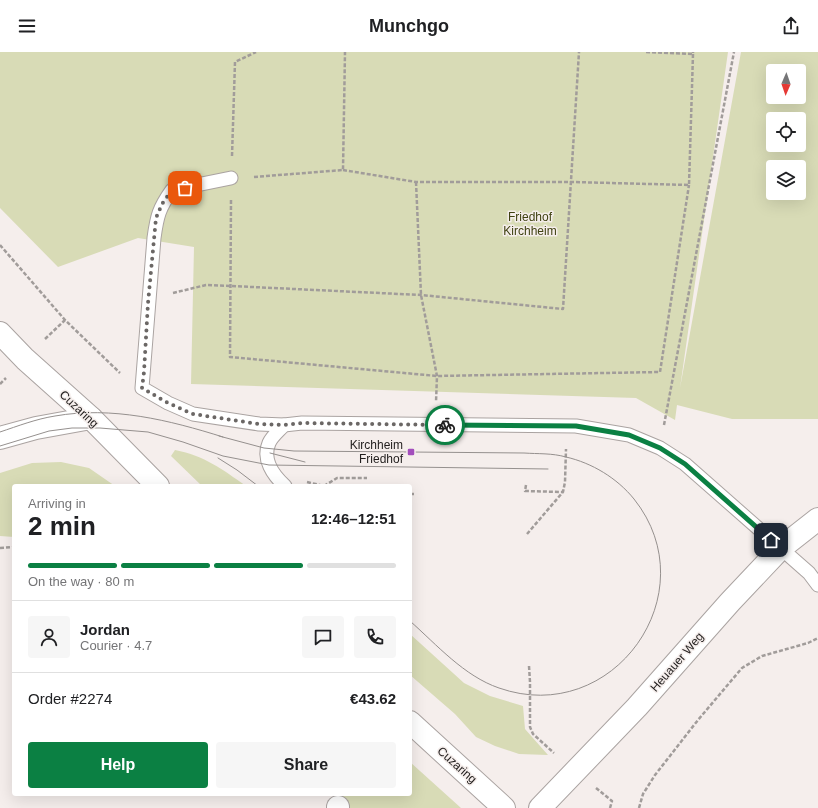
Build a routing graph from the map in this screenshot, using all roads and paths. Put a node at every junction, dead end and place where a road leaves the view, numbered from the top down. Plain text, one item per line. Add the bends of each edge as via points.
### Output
1 (256, 52) edge
2 (345, 52) edge
3 (579, 52) edge
4 (646, 52) edge
5 (734, 52) edge
6 (693, 53) edge
7 (343, 170) junction
8 (231, 178) junction
9 (416, 182) junction
10 (572, 182) junction
11 (689, 185) junction
12 (0, 245) edge
13 (231, 286) junction
14 (421, 295) junction
15 (148, 303) junction
16 (0, 333) edge
17 (437, 376) junction
18 (436, 387) dead end
19 (142, 388) junction
20 (91, 418) junction
21 (284, 425) junction
22 (566, 426) junction
23 (0, 438) edge
24 (660, 448) junction
25 (367, 478) dead end
26 (156, 484) edge
27 (282, 484) edge
28 (327, 484) edge
29 (526, 485) dead end
30 (563, 492) junction
31 (818, 519) edge
32 (527, 534) dead end
33 (12, 547) edge
34 (0, 548) edge
35 (781, 548) junction
36 (818, 585) edge
37 (818, 638) edge
38 (529, 666) dead end
39 (412, 724) edge
40 (576, 772) junction
41 (504, 808) edge
42 (540, 808) edge
43 (610, 808) edge
44 (639, 808) edge

1 - 8 path via 234,62
2 - 7 path
3 - 10 path
4 - 6 path
5 - 24 path
6 - 11 path
7 - 8 path
7 - 9 path
8 - 13 path
8 - 15 lane via 172,190 162,204 156,218
9 - 10 path
9 - 14 path
10 - 11 path
10 - 14 path via 563,309
11 - 17 path via 660,372
12 - 19 path via 64,320 119,372
13 - 14 path
13 - 15 path via 206,285 178,291
13 - 17 path via 230,357
14 - 17 path
15 - 19 lane
16 - 20 street, Cuzaring
17 - 18 path
19 - 21 lane via 193,414 238,422
20 - 23 street via 36,428
20 - 26 street, Cuzaring
21 - 22 lane via 302,423
21 - 27 lane via 269,443 267,457 271,470
22 - 24 lane via 629,435
22 - 30 path
24 - 35 lane via 685,464
25 - 28 path via 337,478
29 - 30 path via 525,492
30 - 32 path
31 - 35 street, Heuauer Weg
33 - 34 path
35 - 36 lane via 809,573
35 - 40 street, Heuauer Weg
37 - 44 path via 762,656 742,668 655,775 643,794
38 - 40 path via 531,730
39 - 41 street, Cuzaring
40 - 42 street, Heuauer Weg
40 - 43 path via 612,801

